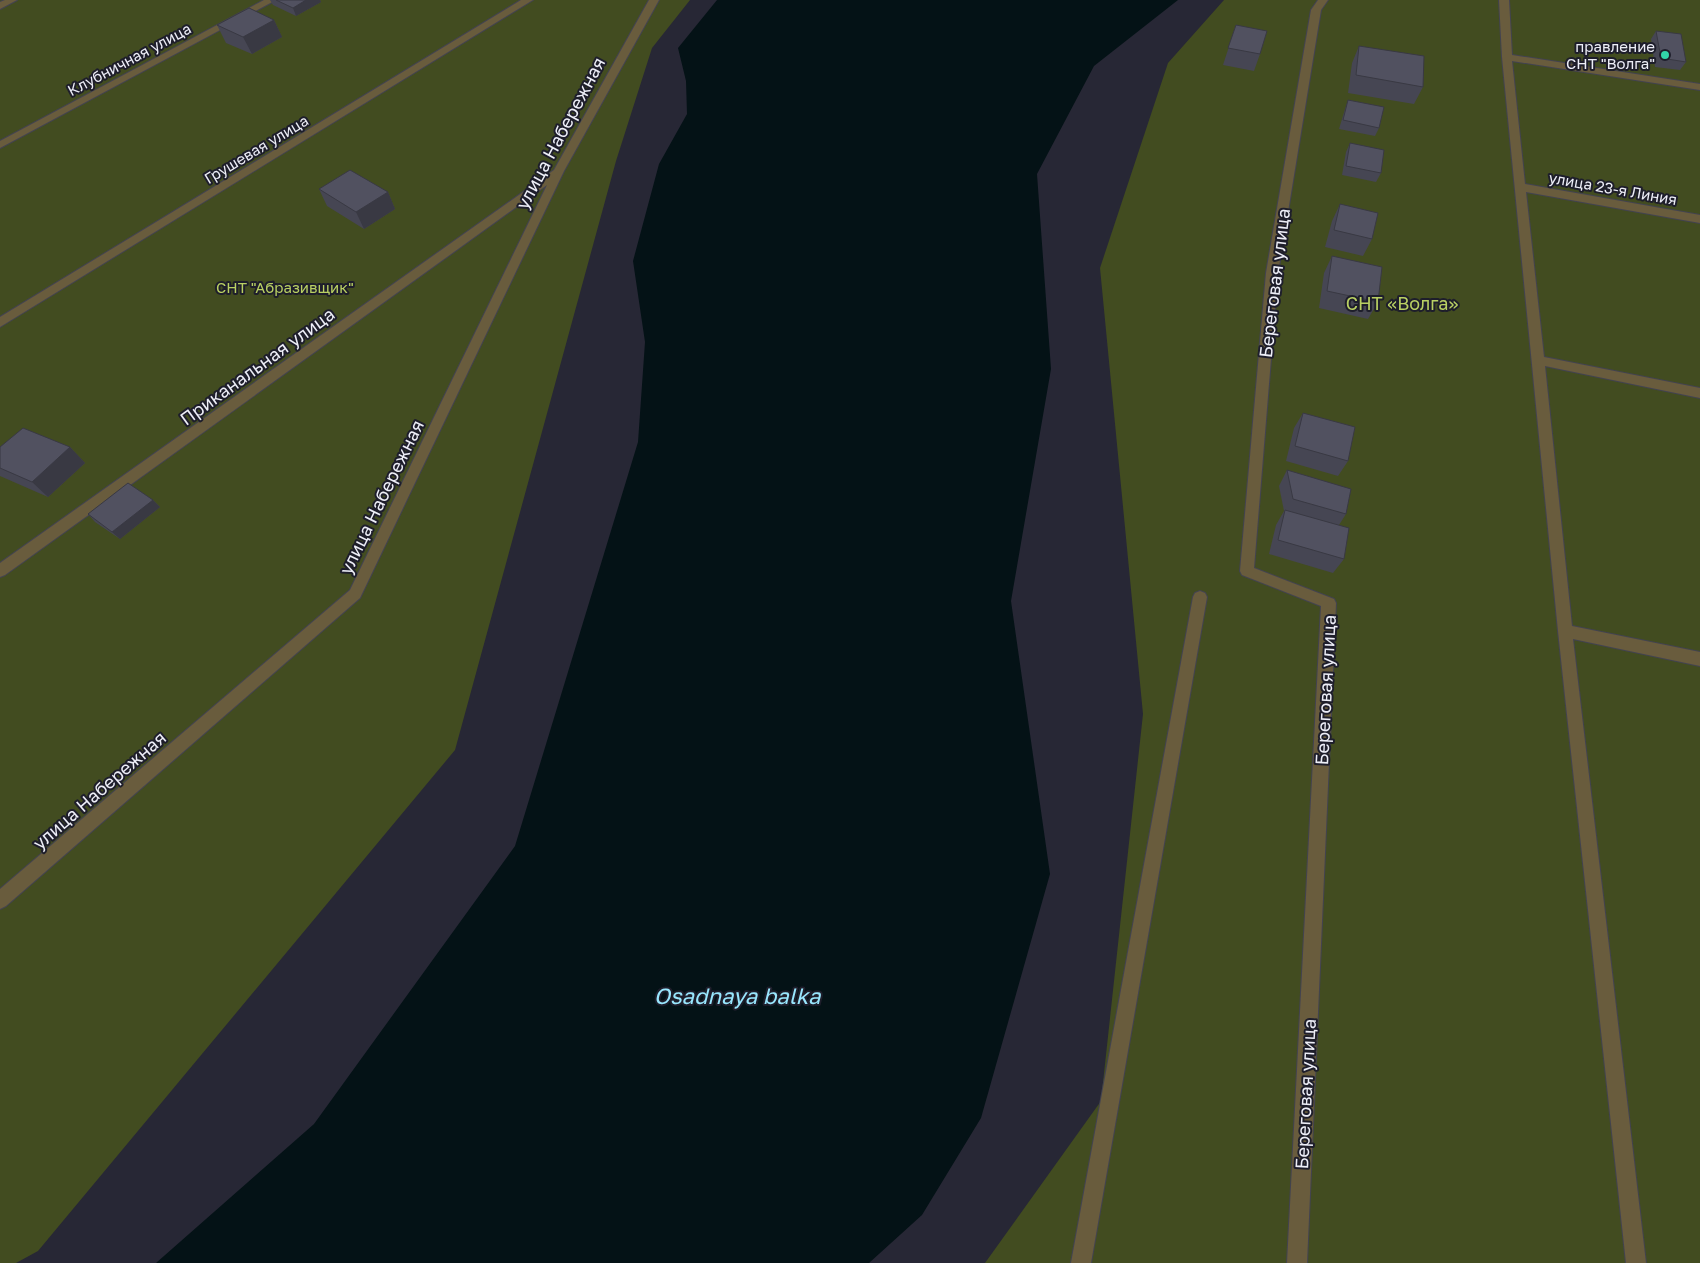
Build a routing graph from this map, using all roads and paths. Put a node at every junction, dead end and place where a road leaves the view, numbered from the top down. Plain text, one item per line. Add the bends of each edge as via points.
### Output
1 (12, 0) edge
2 (272, 0) edge
3 (528, 0) edge
4 (654, 0) edge
5 (1323, 0) edge
6 (1504, 0) edge
7 (0, 6) edge
8 (1506, 57) junction
9 (1700, 87) edge
10 (0, 145) edge
11 (559, 171) junction
12 (1520, 187) junction
13 (1700, 219) edge
14 (0, 323) edge
15 (1538, 360) junction
16 (1700, 393) edge
17 (0, 571) edge
18 (1200, 597) dead end
19 (1566, 631) junction
20 (1700, 659) edge
21 (0, 900) edge
22 (1081, 1263) edge
23 (1297, 1263) edge
24 (1636, 1263) edge

1 - 7 street
2 - 10 street, Клубничная улица
3 - 14 street, Грушевая улица
4 - 11 street, улица Набережная
5 - 23 street, Береговая улица via 1316,10 1272,273 1246,571 1329,602
6 - 8 street
8 - 9 street
8 - 12 street
11 - 17 street, Приканальная улица
11 - 21 street, улица Набережная via 355,594
12 - 13 street, улица 23-я Линия
12 - 15 street
15 - 16 street
15 - 19 street
18 - 22 street
19 - 20 street
19 - 24 street

